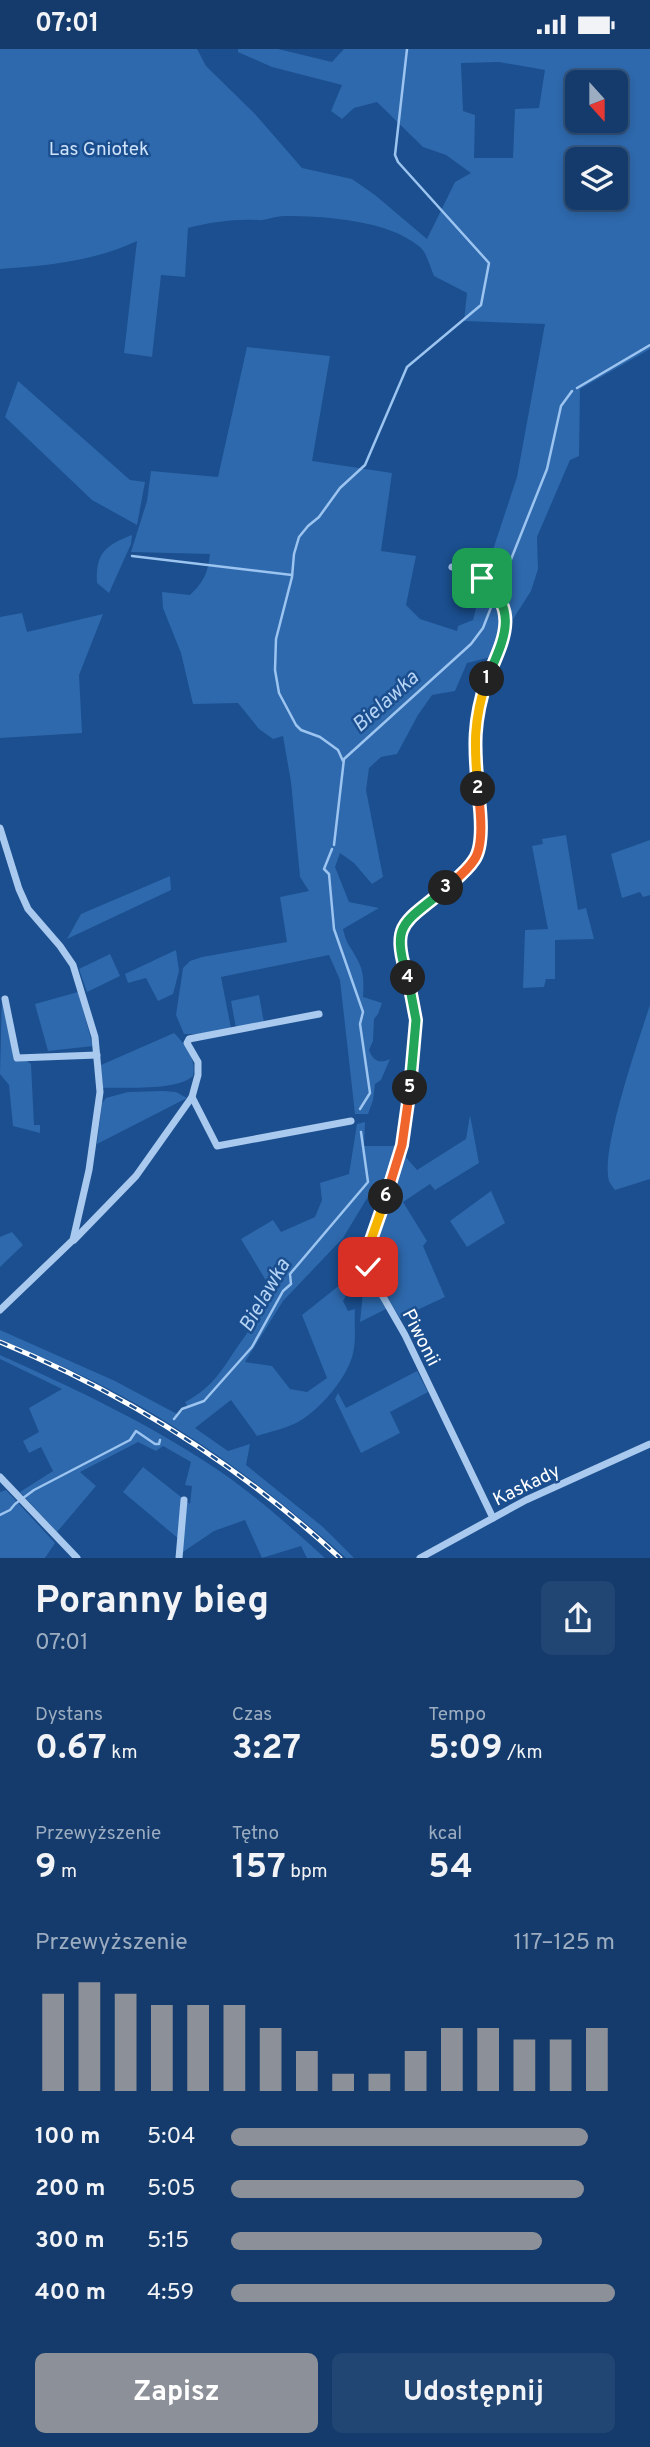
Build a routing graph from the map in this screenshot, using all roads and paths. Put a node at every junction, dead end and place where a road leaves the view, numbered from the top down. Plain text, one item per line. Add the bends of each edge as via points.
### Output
1 (452, 567) dead end
2 (0, 828) edge
3 (3, 849) edge
4 (5, 999) dead end
5 (319, 1014) dead end
6 (97, 1055) junction
7 (192, 1097) junction
8 (351, 1121) dead end
9 (73, 1240) junction
10 (0, 1310) edge
11 (650, 1444) edge
12 (0, 1477) edge
13 (184, 1500) dead end
14 (493, 1518) junction
15 (78, 1558) edge
16 (179, 1558) edge
17 (420, 1558) edge

1 - 14 street, Piwonii via 487,583 503,607 506,631 475,722 478,854 408,920 399,935 415,1011 414,1058 402,1145 365,1257
2 - 3 street
3 - 6 street via 28,908 73,965
4 - 6 street via 17,1058
5 - 7 street via 189,1039 198,1062
6 - 9 street via 100,1092
7 - 8 street via 218,1146
7 - 9 street via 136,1176
9 - 10 street
11 - 14 street, Kaskady
12 - 15 street
13 - 16 street
14 - 17 street, Kaskady

